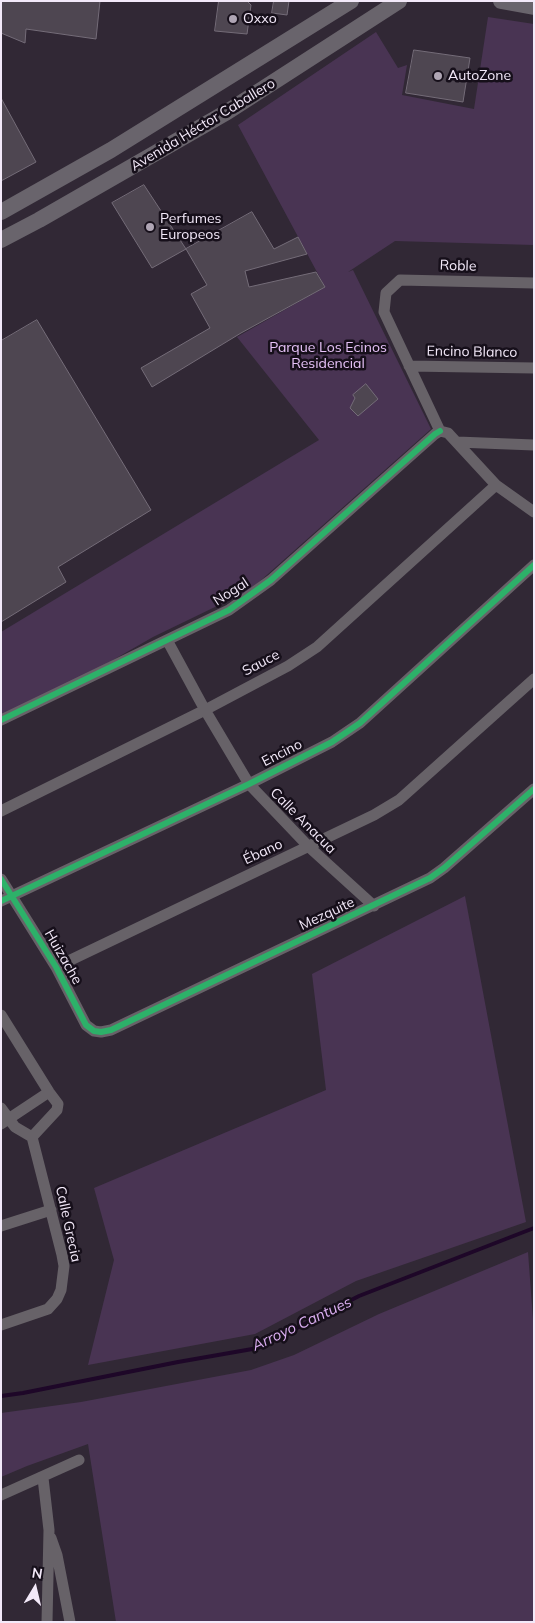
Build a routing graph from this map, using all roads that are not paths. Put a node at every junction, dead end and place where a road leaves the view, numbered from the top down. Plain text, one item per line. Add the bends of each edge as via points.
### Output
1 (351, 1) edge
2 (399, 1) edge
3 (501, 1) edge
4 (338, 6) edge
5 (534, 7) edge
6 (1, 212) edge
7 (1, 240) edge
8 (534, 284) edge
9 (409, 366) junction
10 (534, 368) edge
11 (440, 432) junction
12 (457, 442) junction
13 (534, 445) edge
14 (496, 485) junction
15 (534, 512) edge
16 (534, 565) edge
17 (167, 640) junction
18 (534, 679) edge
19 (205, 710) junction
20 (1, 720) edge
21 (249, 784) junction
22 (534, 789) edge
23 (1, 811) edge
24 (309, 847) junction
25 (1, 879) edge
26 (7, 899) edge
27 (374, 906) junction
28 (56, 967) junction
29 (1, 1015) edge
30 (111, 1030) joint
31 (49, 1092) junction
32 (3, 1117) edge
33 (32, 1137) junction
34 (51, 1210) junction
35 (1, 1226) edge
36 (1, 1325) edge
37 (79, 1460) dead end
38 (43, 1478) junction
39 (1, 1496) edge
40 (49, 1530) junction
41 (47, 1622) edge
42 (70, 1622) edge

1 - 4 main road, Avenida Héctor Caballero
2 - 7 main road, Avenida Héctor Caballero via 227,112
3 - 5 main road
4 - 6 main road, Avenida Héctor Caballero via 111,150
8 - 9 street, Roble via 400,280 386,293 384,312
9 - 10 street, Encino Blanco
9 - 11 street
11 - 12 street
11 - 17 street, Nogal via 271,580 229,610
12 - 13 street
12 - 14 street
14 - 15 street
14 - 19 street, Sauce via 317,647
16 - 21 street, Encino via 360,723 332,742
17 - 19 street, Calle Anacua
17 - 20 street, Nogal
18 - 24 street, Ébano via 399,800
19 - 21 street, Calle Anacua
19 - 23 street, Sauce
21 - 24 street, Calle Anacua
21 - 26 street, Encino
22 - 27 street, Mezquite via 444,868
24 - 27 street, Calle Anacua
24 - 28 street, Ébano
25 - 26 street, Huizache
26 - 28 street, Huizache
27 - 30 street, Mezquite
28 - 30 street, Huizache via 86,1025 94,1032
29 - 31 street
31 - 32 street
31 - 33 street via 58,1104 57,1110
32 - 33 street
33 - 34 street, Calle Grecia
34 - 35 street
34 - 36 street, Calle Grecia via 64,1266 57,1300 48,1308
37 - 38 street
38 - 39 street
38 - 40 street
40 - 41 street
40 - 42 street

